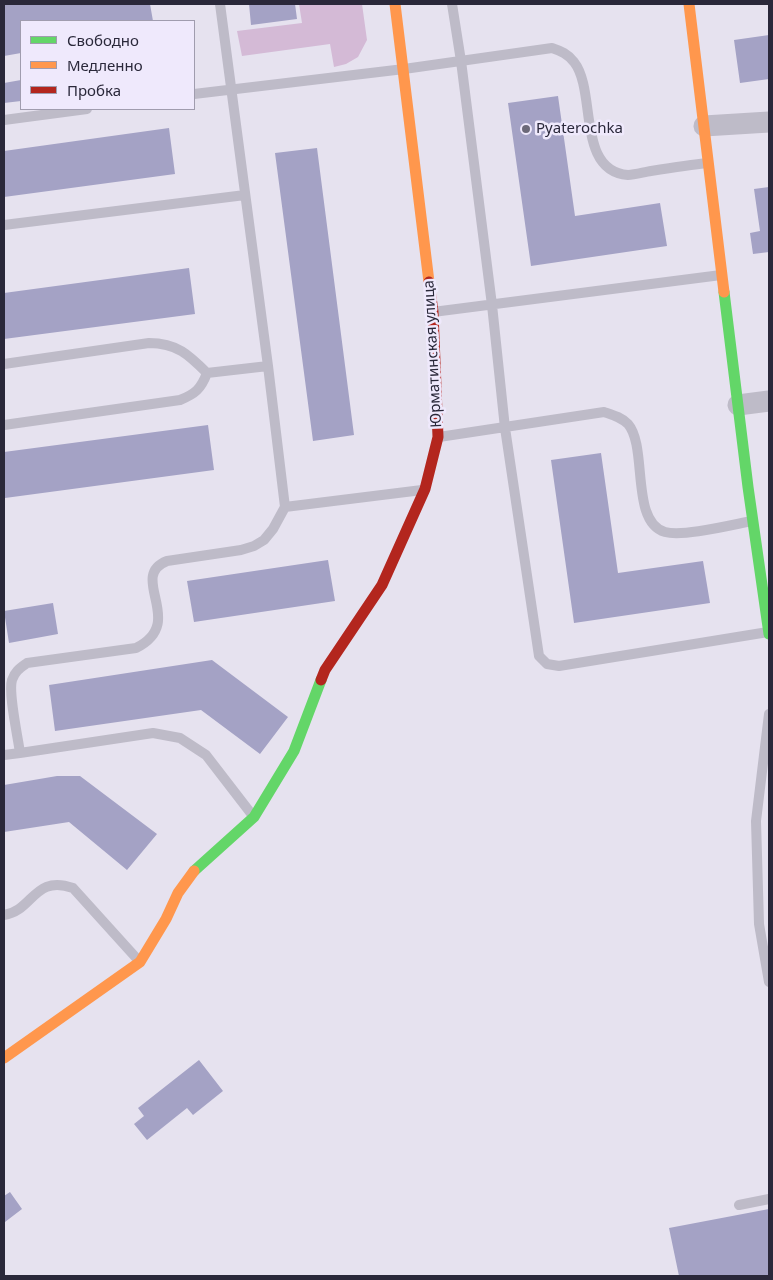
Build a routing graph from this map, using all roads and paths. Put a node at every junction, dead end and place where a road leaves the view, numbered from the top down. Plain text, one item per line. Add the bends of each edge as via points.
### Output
1 (220, 4) edge
2 (395, 4) edge
3 (452, 4) edge
4 (688, 4) edge
5 (461, 61) junction
6 (404, 69) junction
7 (230, 89) junction
8 (195, 94) edge
9 (79, 110) edge
10 (4, 120) edge
11 (769, 122) edge
12 (704, 126) junction
13 (708, 163) junction
14 (245, 195) junction
15 (4, 225) edge
16 (722, 275) junction
17 (492, 305) junction
18 (434, 312) junction
19 (4, 364) edge
20 (268, 366) junction
21 (207, 374) junction
22 (769, 401) edge
23 (738, 405) junction
24 (4, 425) edge
25 (505, 428) junction
26 (438, 437) junction
27 (425, 489) junction
28 (284, 507) junction
29 (753, 521) junction
30 (769, 633) edge
31 (769, 714) edge
32 (20, 753) junction
33 (4, 755) edge
34 (254, 816) junction
35 (4, 915) edge
36 (140, 962) junction
37 (769, 982) edge
38 (4, 1058) edge
39 (769, 1199) edge
40 (739, 1205) dead end

1 - 7 lane
2 - 6 street, Юрматинская улица
3 - 5 lane
4 - 12 street
5 - 6 lane
5 - 13 lane via 552,48 564,52 581,74 596,150 604,164 615,172 629,175
5 - 17 lane
6 - 7 lane
6 - 18 street, Юрматинская улица
7 - 8 lane
7 - 14 lane
9 - 10 lane
11 - 12 street
12 - 13 street
13 - 16 street
14 - 15 lane
14 - 20 lane
16 - 17 lane
16 - 23 street
17 - 18 lane
17 - 25 lane
18 - 26 street, Юрматинская улица
19 - 21 lane via 162,343 193,359
20 - 21 lane
20 - 28 lane
21 - 24 lane via 192,395 180,400
22 - 23 street
23 - 29 street
25 - 26 lane
25 - 29 lane via 604,412 618,416 629,425 634,438 645,509 651,522 663,531 677,533
25 - 30 lane via 536,644 539,656 547,664 559,666
26 - 27 street, Юрматинская улица
27 - 28 lane
27 - 34 street, Юрматинская улица via 382,585 325,670 294,751
28 - 32 lane via 273,529 254,546 159,564 152,580 159,620 156,633 148,642 136,648 27,663 17,670 11,681
29 - 30 street
31 - 37 lane via 756,821 759,924
32 - 33 lane
32 - 34 lane via 153,733 180,738 206,755
34 - 36 street, Юрматинская улица via 194,870
35 - 36 lane via 13,914 39,890 62,884 72,888
36 - 38 street, Юрматинская улица
39 - 40 lane

